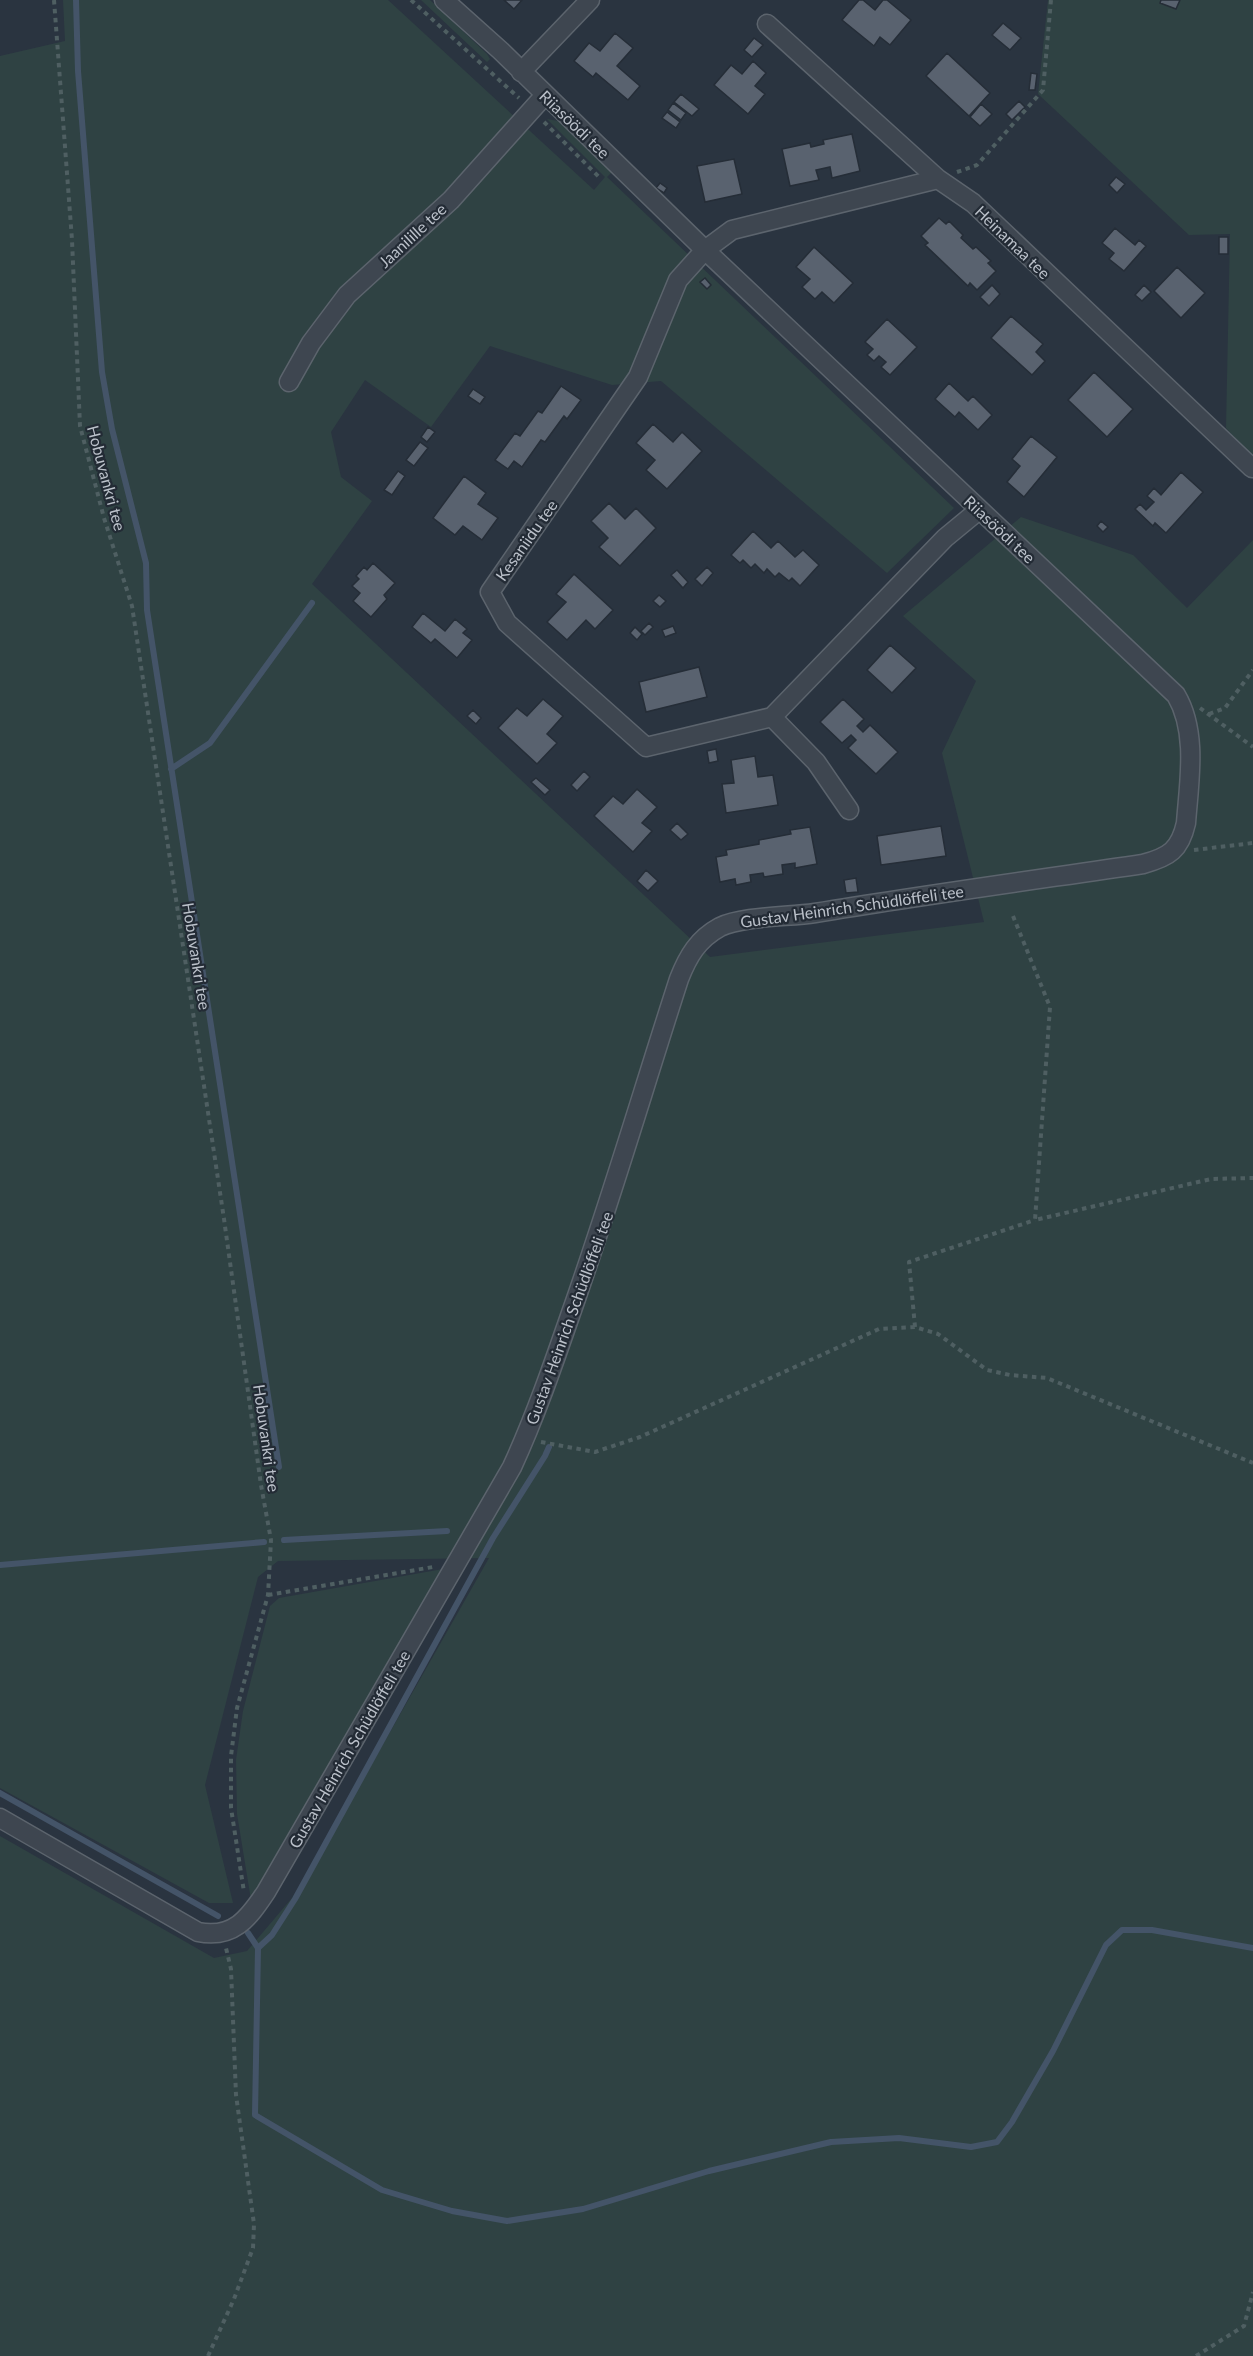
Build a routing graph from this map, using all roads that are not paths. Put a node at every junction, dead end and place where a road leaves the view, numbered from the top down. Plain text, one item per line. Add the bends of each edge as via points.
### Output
1 (444, 0) edge
2 (590, 0) edge
3 (767, 24) dead end
4 (521, 72) junction
5 (545, 95) junction
6 (938, 179) junction
7 (705, 250) junction
8 (289, 382) dead end
9 (1252, 468) edge
10 (979, 510) junction
11 (772, 717) junction
12 (849, 810) dead end
13 (1171, 852) joint
14 (0, 1818) edge

1 - 4 street, Riiasöödi tee
2 - 4 street
3 - 6 street, Heinamaa tee
4 - 5 street, Riiasöödi tee
5 - 7 street, Riiasöödi tee
5 - 8 street, Jaanilille tee via 451,200 347,295 311,343
6 - 7 street via 732,230
6 - 9 street, Heinamaa tee via 973,203
7 - 10 street, Riiasöödi tee
7 - 11 street, Kesaniidu tee via 678,280 638,377 490,591 507,623 646,747
10 - 11 street via 945,538
10 - 13 street, Riiasöödi tee via 1166,684 1182,705 1190,752 1186,823 1183,837
11 - 12 street via 816,762
13 - 14 street, Gustav Heinrich Schüdlöffeli tee via 1143,864 738,922 707,935 688,956 615,1188 525,1439 457,1564 248,1917 223,1934 198,1932

